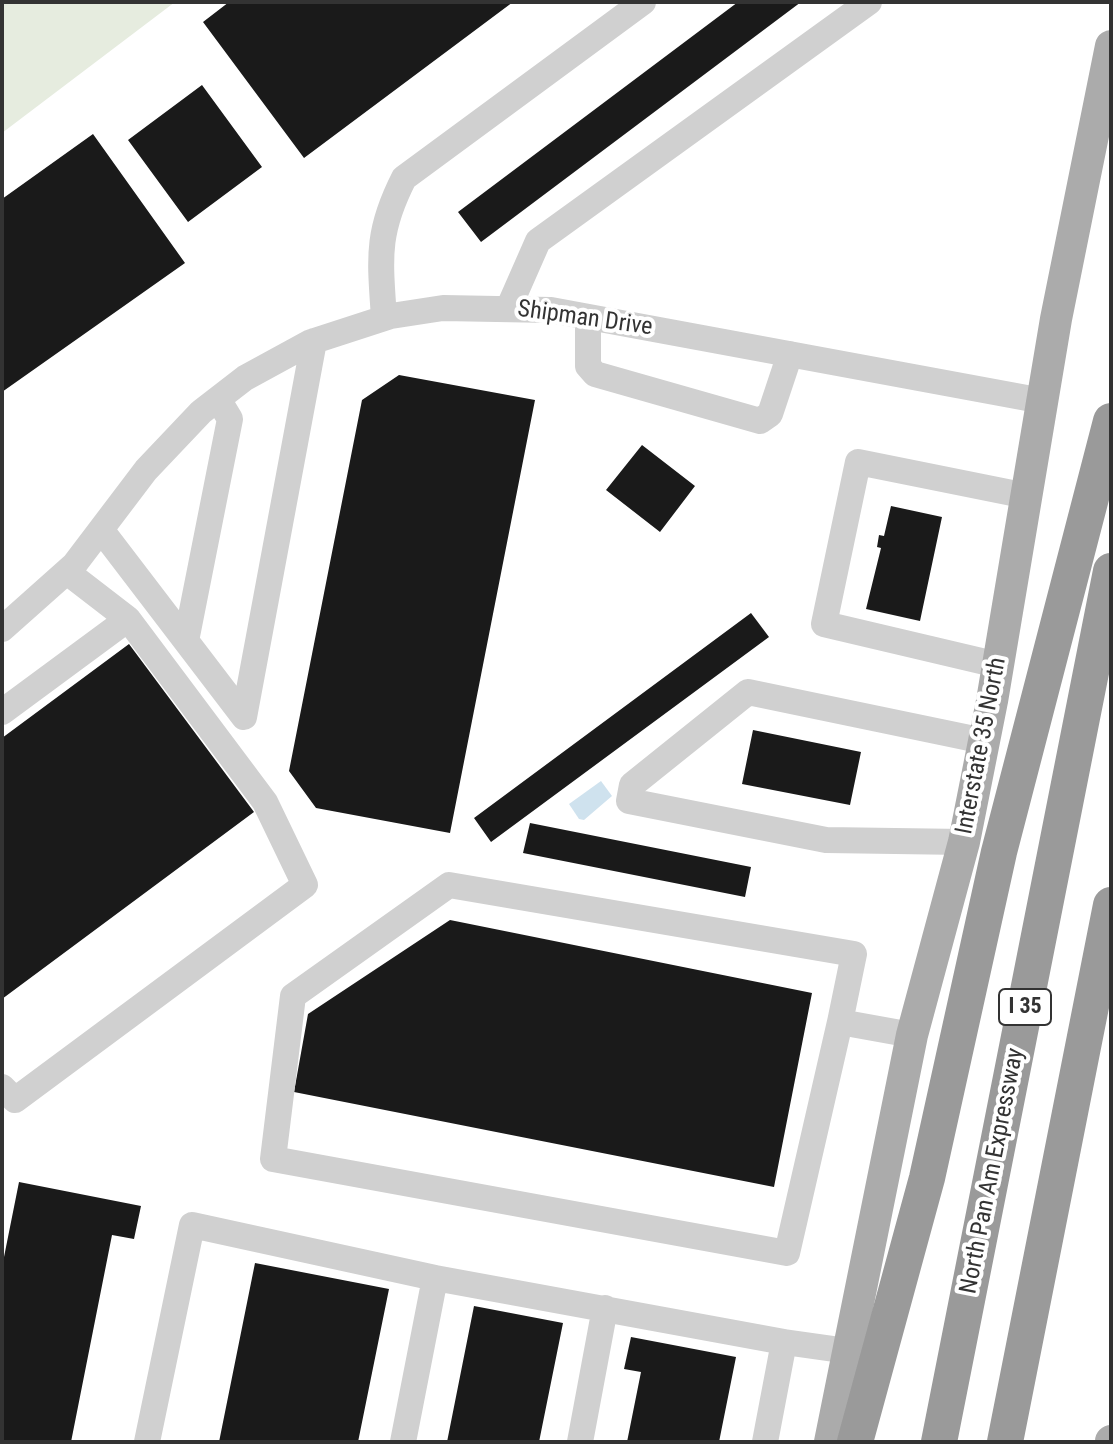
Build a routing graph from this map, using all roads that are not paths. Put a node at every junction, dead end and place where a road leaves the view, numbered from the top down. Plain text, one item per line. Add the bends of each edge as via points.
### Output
1 (643, 2) edge
2 (869, 2) edge
3 (1111, 46) edge
4 (509, 307) junction
5 (588, 317) junction
6 (384, 318) junction
7 (314, 341) junction
8 (790, 354) junction
9 (218, 399) junction
10 (1043, 401) junction
11 (1111, 421) edge
12 (1027, 496) junction
13 (102, 531) junction
14 (1111, 571) edge
15 (67, 572) junction
16 (128, 619) junction
17 (2, 629) edge
18 (186, 641) junction
19 (998, 665) junction
20 (2, 712) edge
21 (984, 741) junction
22 (964, 842) junction
23 (1111, 905) edge
24 (840, 1022) junction
25 (912, 1035) junction
26 (2, 1087) edge
27 (435, 1278) junction
28 (605, 1308) junction
29 (784, 1342) junction
30 (848, 1351) junction
31 (147, 1442) edge
32 (403, 1442) edge
33 (580, 1442) edge
34 (765, 1442) edge
35 (830, 1442) edge
36 (855, 1442) edge
37 (939, 1442) edge
38 (1005, 1442) edge

1 - 6 street via 404,178 386,214 380,251
2 - 4 street via 538,241
3 - 10 main road, Interstate 35 North
4 - 5 street, Shipman Drive
4 - 6 street, Shipman Drive via 443,308
5 - 8 street, Shipman Drive
5 - 8 street via 588,366 595,374 760,421 770,414
6 - 7 street, Shipman Drive
7 - 9 street, Shipman Drive via 245,378
7 - 18 street via 244,717
8 - 10 street, Shipman Drive
9 - 13 street, Shipman Drive via 174,437
9 - 18 street via 230,419
10 - 12 main road, Interstate 35 North
11 - 36 highway via 1006,822 927,1178
12 - 19 main road, Interstate 35 North
12 - 19 street via 858,462 824,624
13 - 15 street, Shipman Drive
13 - 18 street
14 - 37 highway, North Pan Am Expressway / I 35
15 - 16 street
15 - 17 street, Shipman Drive
16 - 20 street
16 - 26 street via 265,802 305,885 15,1100
19 - 21 main road, Interstate 35 North
21 - 22 main road, Interstate 35 North
21 - 22 street via 748,692 632,785 629,801 826,840
22 - 25 main road, Interstate 35 North
23 - 38 highway, I 35
24 - 24 street via 854,954 449,885 293,996 273,1159 787,1253
24 - 25 street
25 - 30 main road, Interstate 35 North
27 - 28 street
27 - 31 street via 192,1225
27 - 32 street
28 - 29 street
28 - 33 street
29 - 30 street
29 - 34 street
30 - 35 main road, Interstate 35 North

